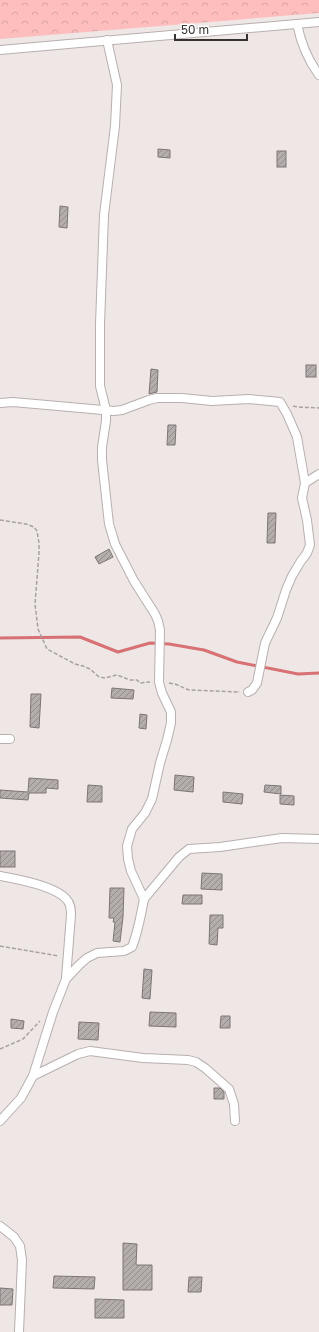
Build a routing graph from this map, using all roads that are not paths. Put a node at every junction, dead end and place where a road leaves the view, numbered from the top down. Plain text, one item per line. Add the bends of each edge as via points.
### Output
1 (319, 22) edge
2 (297, 24) junction
3 (106, 40) junction
4 (0, 50) edge
5 (319, 75) edge
6 (0, 403) edge
7 (106, 410) junction
8 (319, 474) edge
9 (305, 483) junction
10 (248, 692) road end
11 (0, 738) edge
12 (10, 739) dead end
13 (319, 839) edge
14 (0, 876) edge
15 (144, 899) junction
16 (66, 979) junction
17 (33, 1076) junction
18 (0, 1121) edge
19 (235, 1121) dead end
20 (0, 1226) edge
21 (19, 1332) edge

1 - 2 street
2 - 3 street
2 - 5 street via 301,42
3 - 4 street
3 - 7 street via 118,85 104,215 100,386
6 - 7 street
7 - 9 street via 122,410 156,398 280,402 297,437
7 - 15 street via 102,460 109,524 124,563 158,622 159,682 171,712 168,740 152,799 132,829 127,846 131,871
8 - 9 street
9 - 10 street via 302,498 308,520 310,546 286,590 265,643 257,683
11 - 12 street
13 - 15 street via 282,838 189,849 179,857
14 - 16 street via 46,887 67,899 71,915
15 - 16 street via 138,933 132,947 124,951 97,953 87,958
16 - 17 street
17 - 18 street via 22,1098
17 - 19 street via 78,1054 90,1051 143,1058 188,1060 205,1068 229,1089 234,1104
20 - 21 street via 14,1237 20,1246 22,1260

